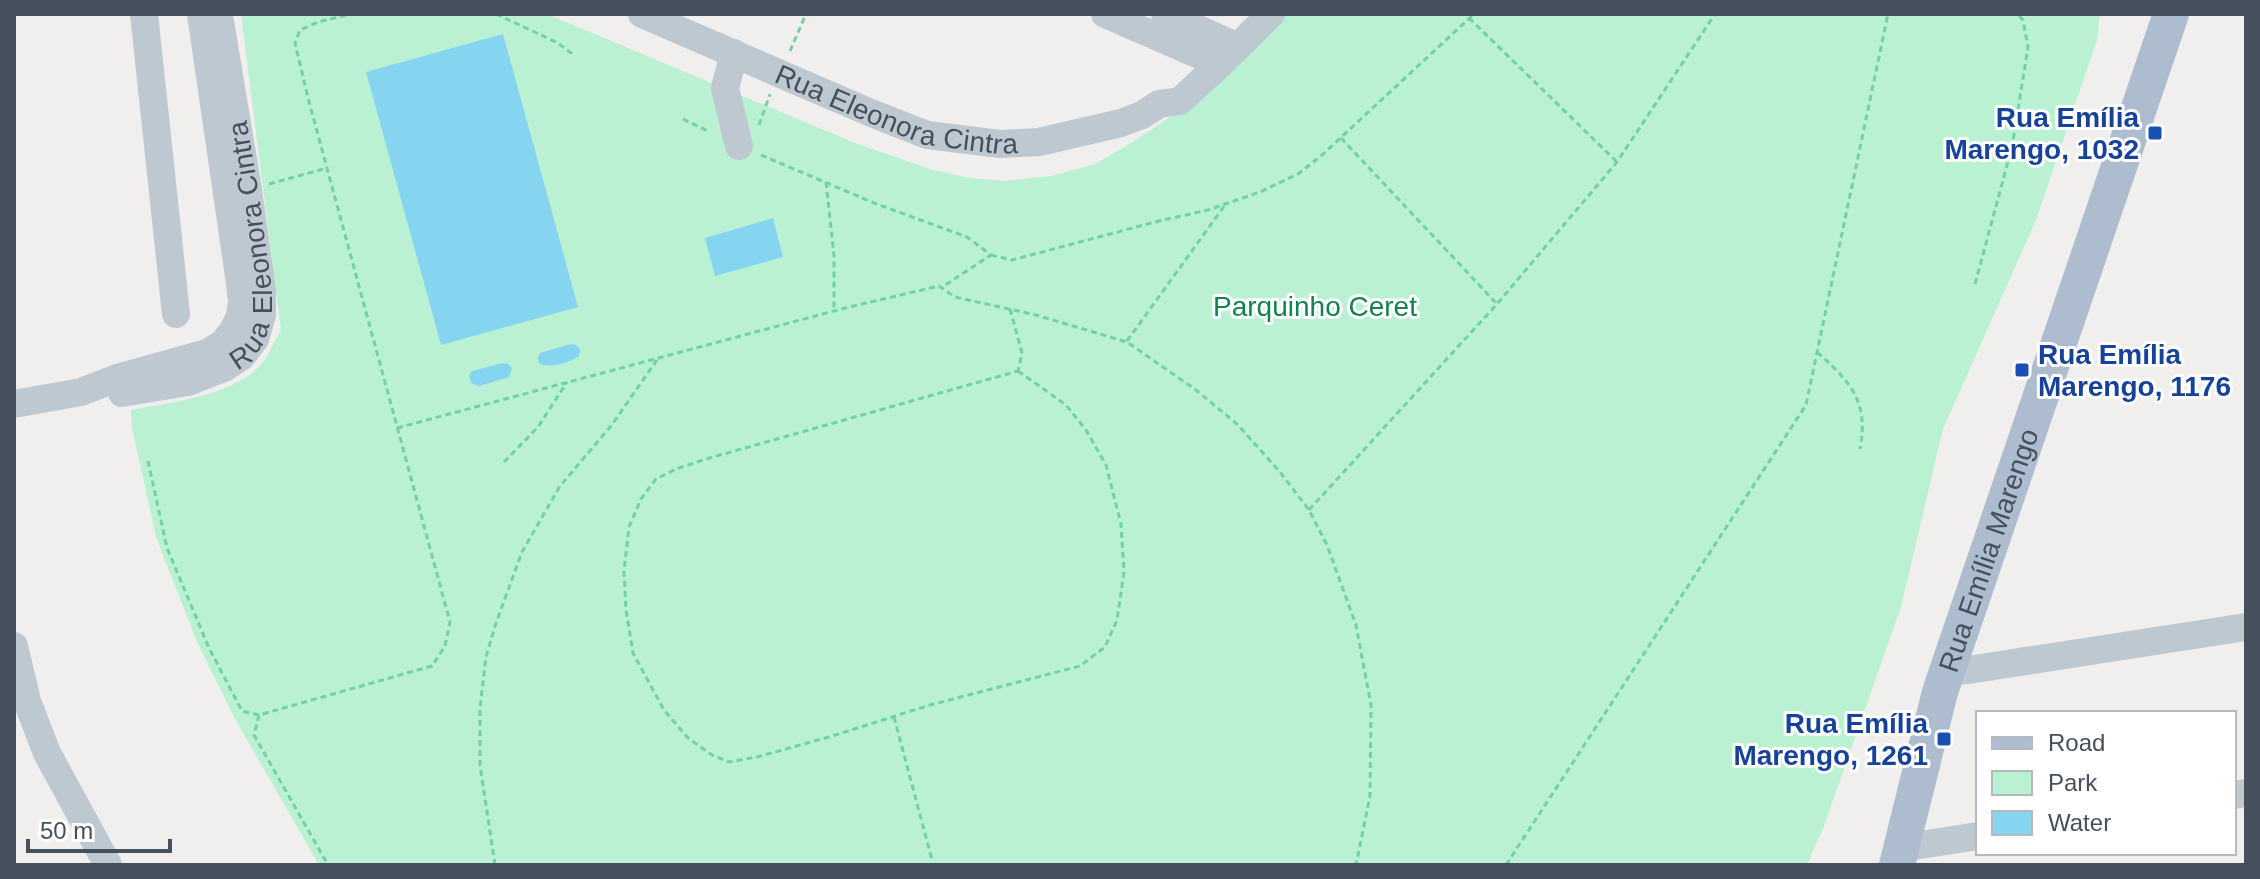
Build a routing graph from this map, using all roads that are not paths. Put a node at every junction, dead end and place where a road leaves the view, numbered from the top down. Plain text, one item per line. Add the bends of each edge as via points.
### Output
1 (144, 14) edge
2 (201, 14) edge
3 (220, 14) edge
4 (642, 14) edge
5 (1105, 14) edge
6 (1165, 14) edge
7 (1249, 14) edge
8 (1271, 14) edge
9 (2171, 14) edge
10 (1221, 52) junction
11 (734, 53) junction
12 (739, 146) road end
13 (176, 314) dead end
14 (81, 392) junction
15 (14, 404) edge
16 (2246, 627) edge
17 (14, 646) edge
18 (1947, 671) junction
19 (1976, 837) edge
20 (1899, 856) edge
21 (108, 865) edge

1 - 13 street
2 - 14 street, Rua Eleonora Cintra via 240,283 240,316 223,343 207,353
3 - 14 street, Rua Eleonora Cintra via 262,290 255,339 224,368 188,382 118,394
4 - 11 street, Rua Eleonora Cintra
5 - 10 street
6 - 10 street
7 - 10 street, Rua Eleonora Cintra
8 - 10 street, Rua Eleonora Cintra
9 - 18 main road, Rua Emília Marengo
10 - 11 street, Rua Eleonora Cintra via 1169,88 1159,104 1142,115 1039,142 1000,144 927,135
11 - 12 street via 725,88
14 - 15 street, Rua Eleonora Cintra
16 - 18 street
17 - 21 street via 47,753
18 - 20 main road, Rua Emília Marengo
19 - 20 street

